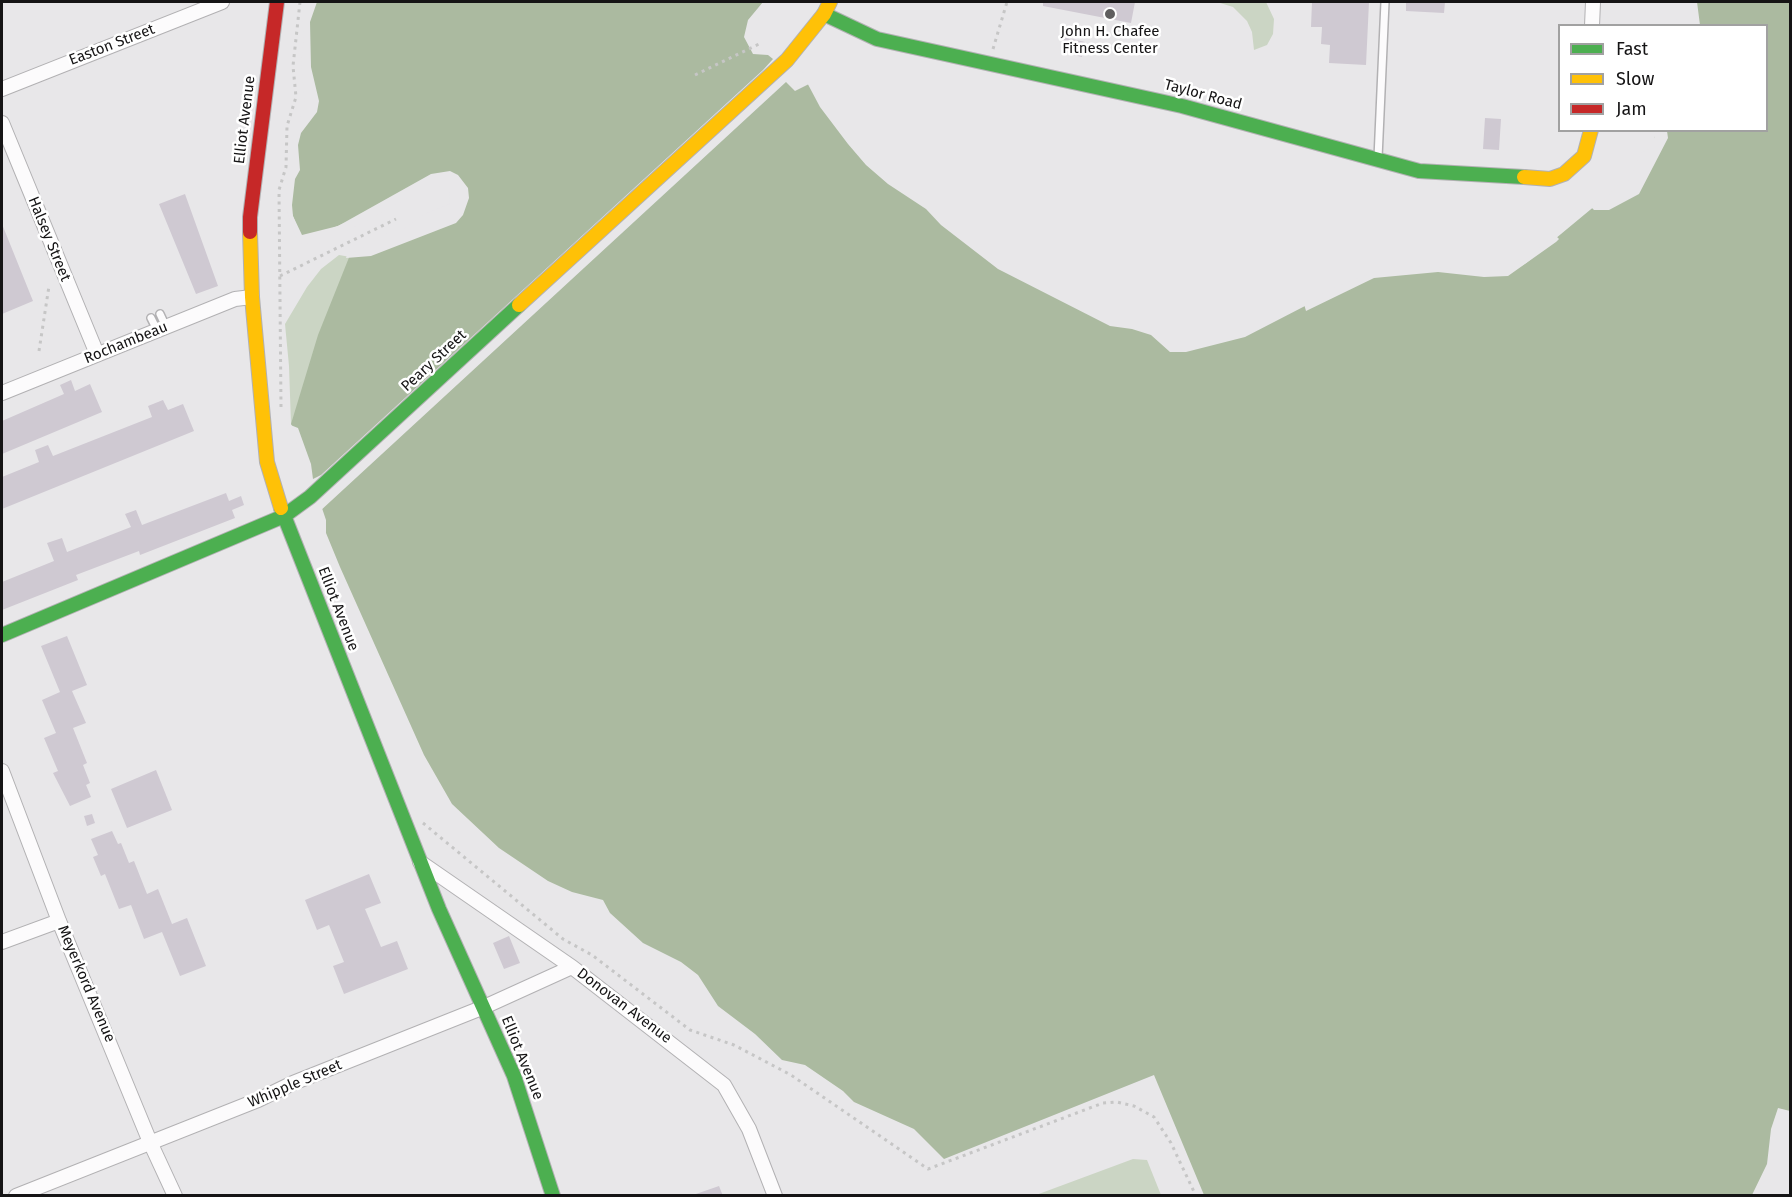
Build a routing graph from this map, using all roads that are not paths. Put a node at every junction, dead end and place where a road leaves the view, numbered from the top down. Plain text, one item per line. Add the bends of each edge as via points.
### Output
1 (222, 2) edge
2 (277, 2) edge
3 (1385, 2) edge
4 (1593, 2) edge
5 (827, 8) edge
6 (1592, 24) edge
7 (2, 89) edge
8 (2, 123) edge
9 (1590, 132) edge
10 (1378, 160) junction
11 (252, 297) junction
12 (97, 354) junction
13 (2, 393) edge
14 (284, 516) junction
15 (2, 635) edge
16 (2, 771) edge
17 (420, 862) junction
18 (59, 921) junction
19 (2, 942) edge
20 (572, 967) junction
21 (484, 1007) junction
22 (150, 1142) junction
23 (43, 1190) edge
24 (15, 1196) edge
25 (175, 1196) edge
26 (553, 1196) edge
27 (775, 1196) edge

1 - 7 street, Easton Street
2 - 11 street, Elliot Avenue via 250,217
3 - 10 lane
4 - 6 street
5 - 10 street, Taylor Road via 877,39 1182,106
5 - 14 street, Peary Street via 787,60 310,497
8 - 12 street, Halsey Street
9 - 10 street, Taylor Road via 1584,156 1564,174 1550,178 1419,171
11 - 12 street, Rochambeau via 159,322 123,337
11 - 14 street, Elliot Avenue via 267,462
12 - 13 street, Rochambeau
14 - 15 street, Peary Street
14 - 17 street, Elliot Avenue
16 - 18 street, Meyerkord Avenue
17 - 20 street, Donovan Avenue
17 - 21 street, Elliot Avenue
18 - 19 street
18 - 22 street, Meyerkord Avenue
20 - 21 street, Whipple Street
20 - 27 street, Donovan Avenue via 724,1085 748,1129
21 - 22 street, Whipple Street
21 - 26 street, Elliot Avenue via 514,1076
22 - 23 street, Whipple Street
22 - 25 street, Meyerkord Avenue
23 - 24 street, Whipple Street

